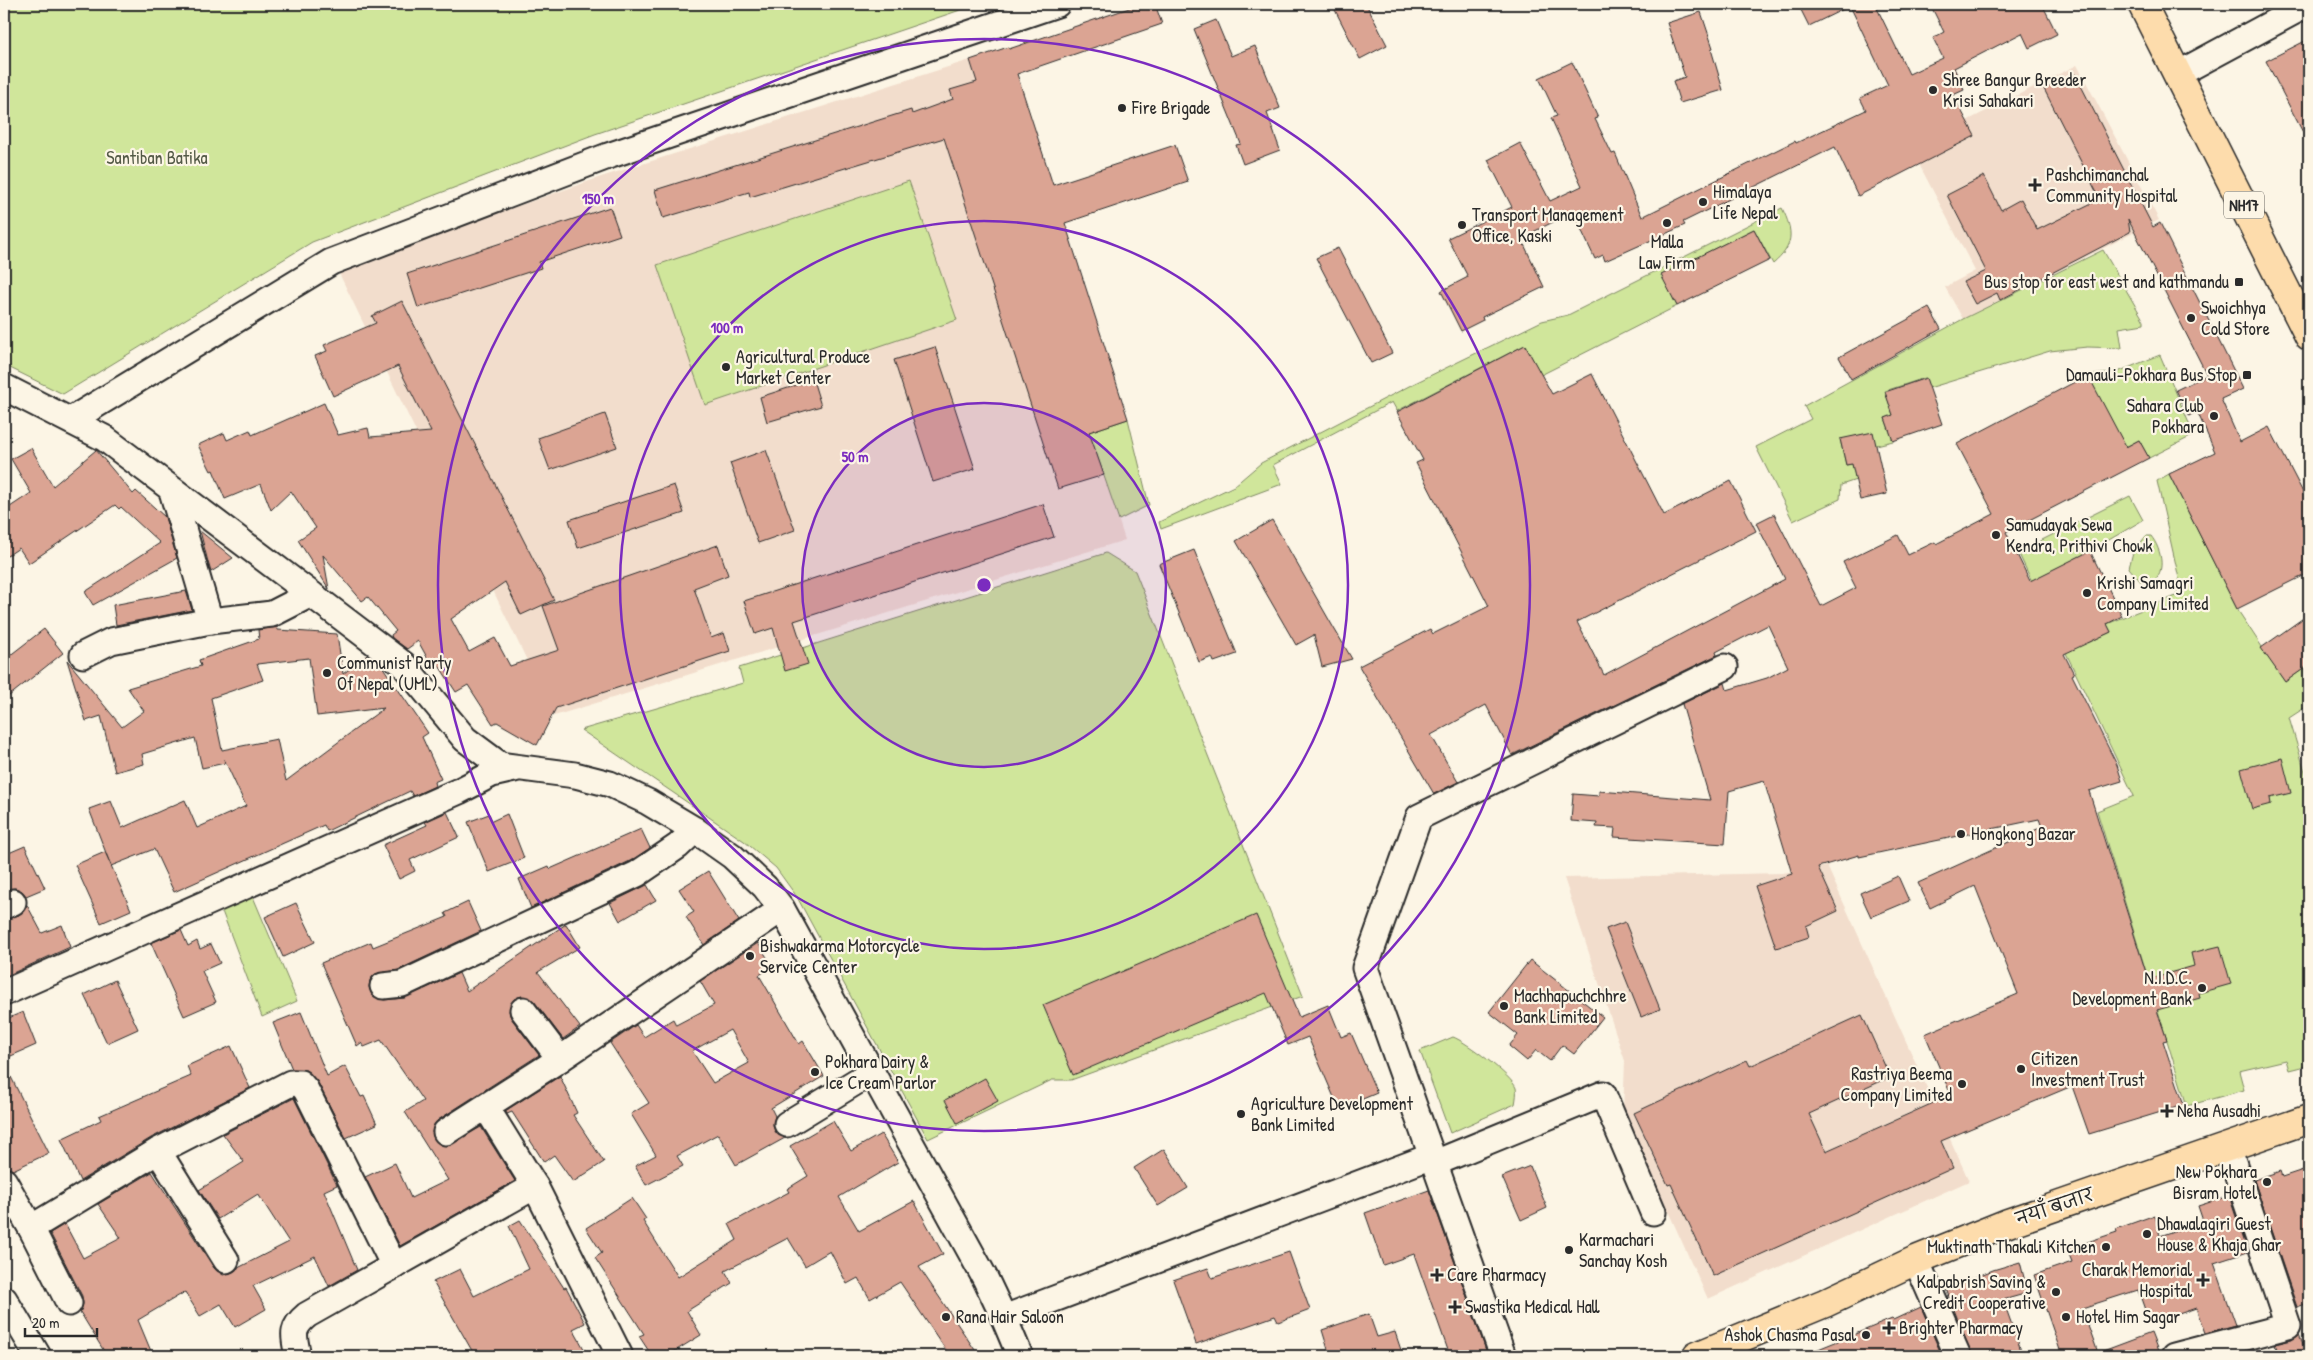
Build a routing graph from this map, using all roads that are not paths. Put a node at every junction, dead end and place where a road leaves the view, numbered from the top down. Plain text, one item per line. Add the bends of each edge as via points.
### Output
1 (1057, 4) edge
2 (2142, 4) edge
3 (2308, 4) edge
4 (2178, 74) junction
5 (2309, 336) edge
6 (4, 387) edge
7 (71, 420) junction
8 (172, 491) junction
9 (312, 594) junction
10 (210, 621) junction
11 (83, 656) dead end
12 (1725, 667) dead end
13 (514, 769) junction
14 (695, 830) junction
15 (782, 909) junction
16 (383, 986) dead end
17 (4, 993) edge
18 (523, 1010) dead end
19 (560, 1060) junction
20 (872, 1072) junction
21 (486, 1107) junction
22 (2309, 1120) edge
23 (788, 1124) dead end
24 (446, 1132) dead end
25 (2228, 1148) junction
26 (158, 1151) junction
27 (1433, 1160) junction
28 (4, 1181) edge
29 (535, 1186) junction
30 (1653, 1212) dead end
31 (31, 1228) junction
32 (226, 1260) dead end
33 (1916, 1260) junction
34 (394, 1266) junction
35 (4, 1299) edge
36 (69, 1303) dead end
37 (1004, 1318) junction
38 (38, 1356) edge
39 (298, 1356) edge
40 (620, 1356) edge
41 (1020, 1356) edge
42 (1503, 1356) edge
43 (1697, 1356) edge
44 (1958, 1356) edge
45 (2174, 1356) edge

1 - 7 street via 608,156 331,262
2 - 4 main road, NH17
3 - 4 street
4 - 5 main road, NH17
6 - 7 street
7 - 8 street via 104,438
8 - 9 street
8 - 10 street
9 - 10 street via 272,614
9 - 13 street via 403,664 465,739 500,765
10 - 11 street via 111,641
12 - 27 street via 1419,817 1365,968
13 - 14 street via 575,775 610,784
13 - 17 street via 492,774
14 - 15 street via 732,856 765,887
14 - 16 street via 637,874 402,984
15 - 19 street
15 - 20 street
18 - 19 street
19 - 21 street
20 - 23 street
20 - 37 street
21 - 24 street
21 - 29 street
22 - 25 main road, नयाँ बजार
25 - 33 main road, नयाँ बजार via 2008,1223
25 - 45 street via 2288,1326
26 - 31 street
26 - 32 street
26 - 34 street via 291,1083 300,1083
27 - 30 street via 1603,1094
27 - 37 street
27 - 42 street
28 - 31 street
29 - 34 street
29 - 40 street
31 - 36 street
33 - 43 main road, नयाँ बजार via 1825,1303
33 - 44 street
34 - 39 street via 299,1322 293,1332
35 - 38 street
37 - 41 street

